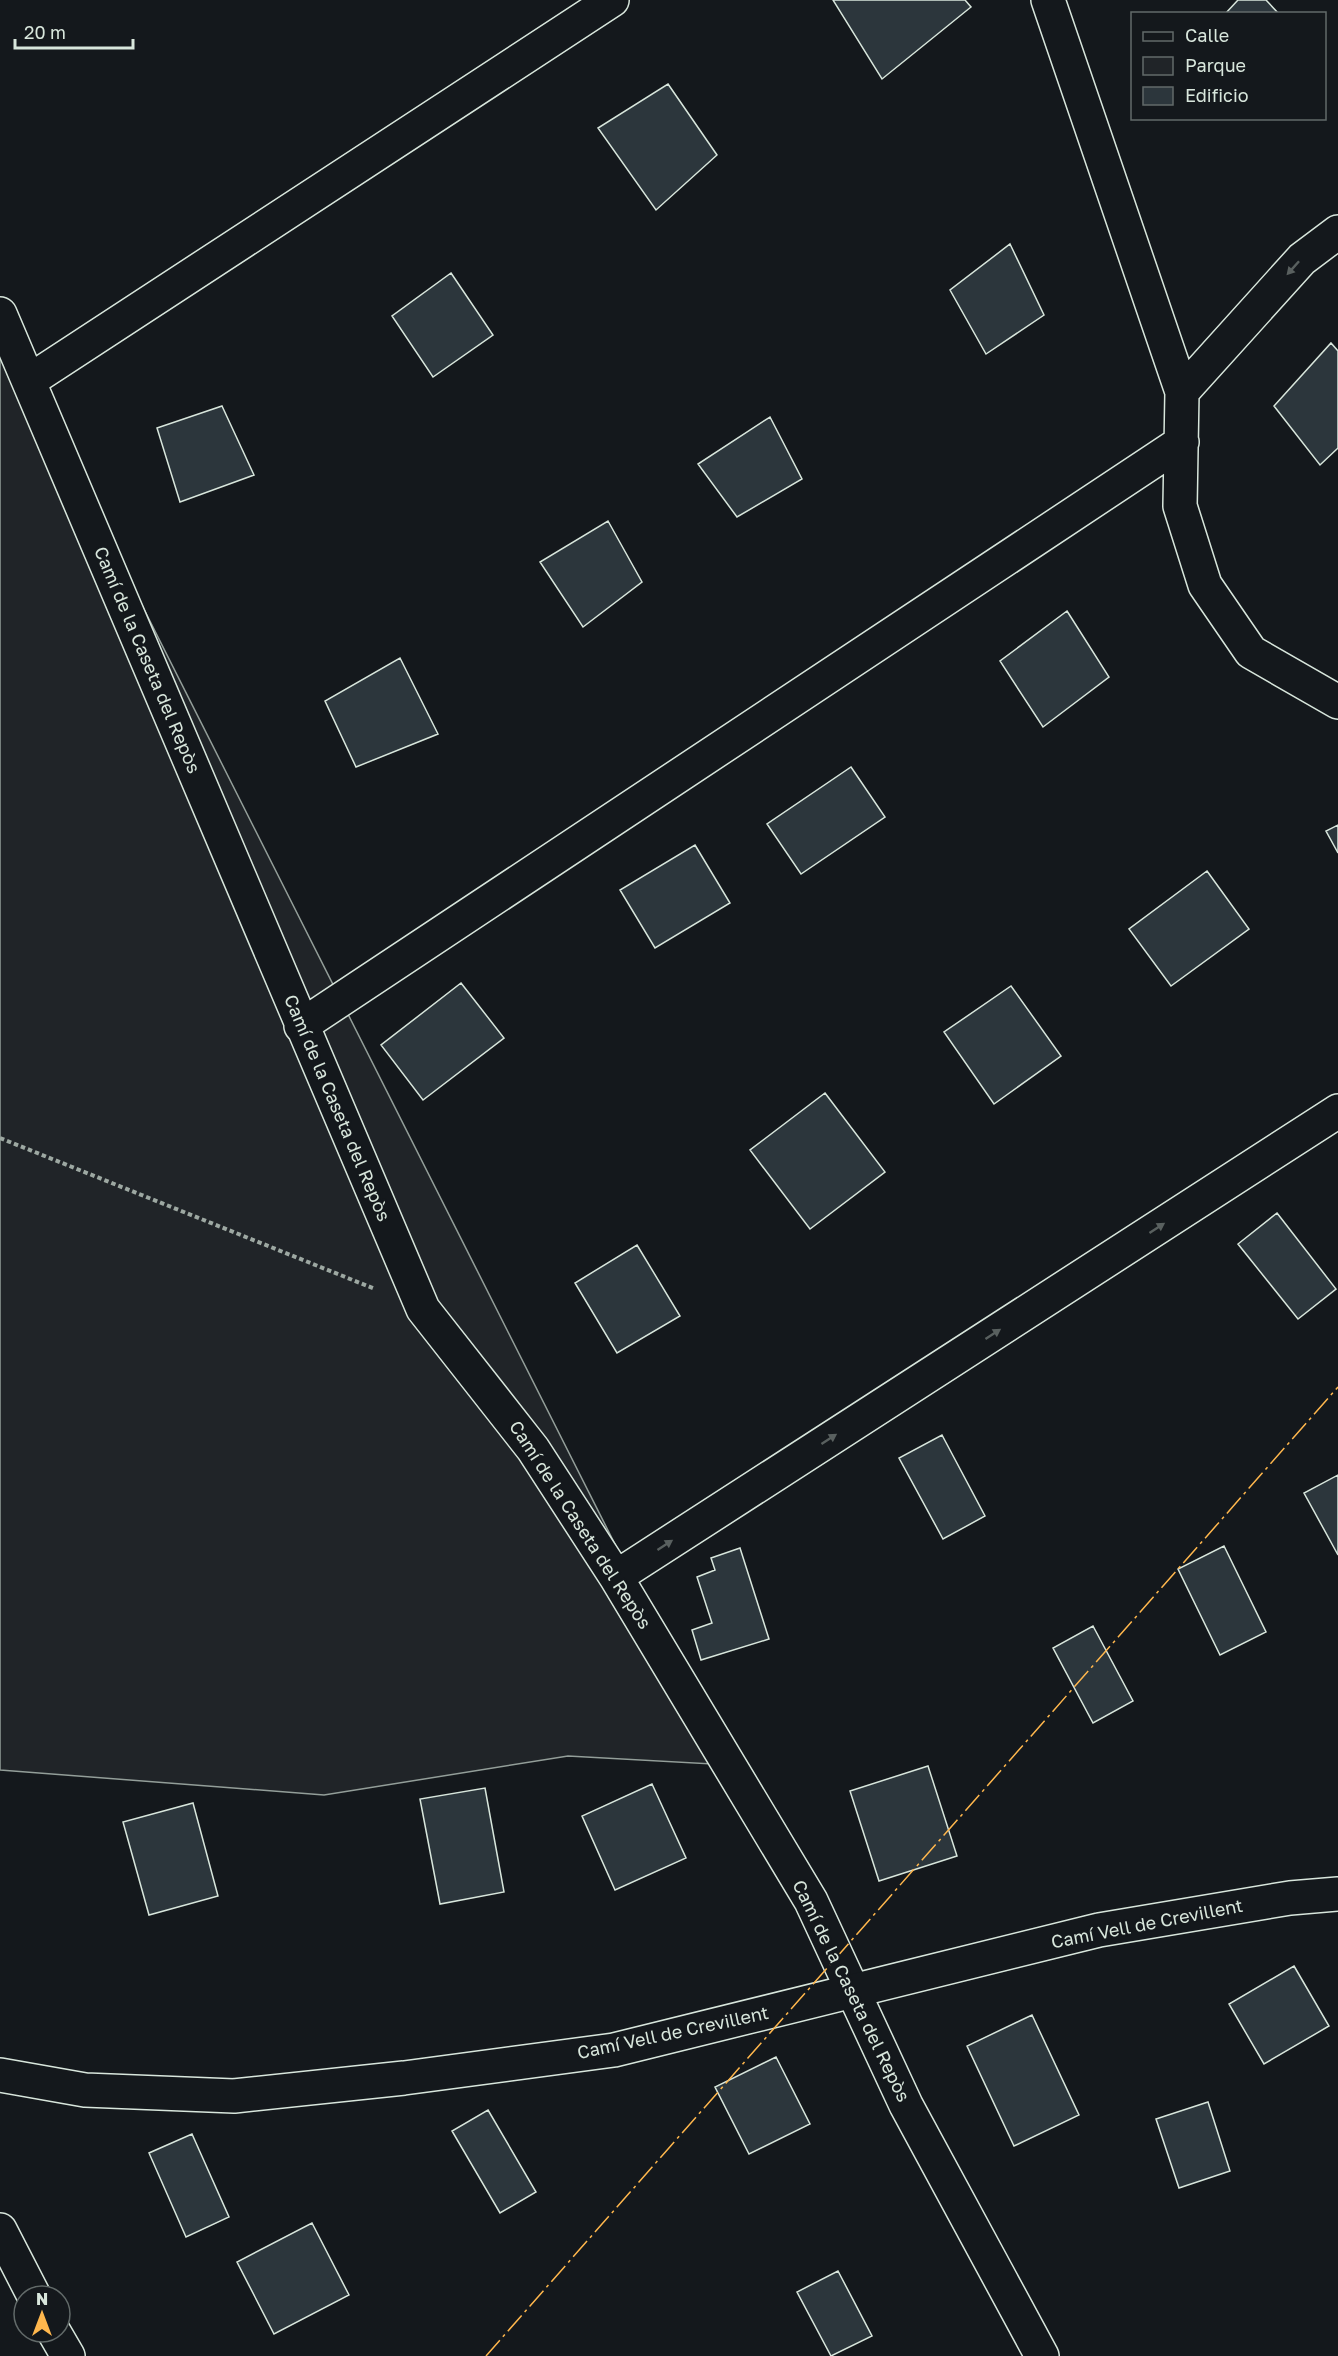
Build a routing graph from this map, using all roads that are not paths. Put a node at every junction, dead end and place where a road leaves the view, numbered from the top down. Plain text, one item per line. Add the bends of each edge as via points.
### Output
1 (612, 0) edge
2 (1048, 0) edge
3 (1338, 232) edge
4 (0, 315) edge
5 (30, 381) junction
6 (1182, 392) junction
7 (1182, 442) junction
8 (1338, 702) edge
9 (301, 1026) junction
10 (1338, 1111) edge
11 (616, 1577) junction
12 (1338, 1894) edge
13 (853, 1991) junction
14 (0, 2075) edge
15 (0, 2230) edge
16 (28, 2284) edge
17 (1042, 2356) edge

1 - 5 street
2 - 6 street
3 -> 6 street via 1302,259
4 - 5 street, Camí de la Caseta del Repòs
5 - 9 street, Camí de la Caseta del Repòs
6 - 7 street
7 - 8 street via 1180,506 1205,585 1251,652
7 - 9 street
9 - 11 street, Camí de la Caseta del Repòs via 423,1309 533,1449
11 -> 10 street
11 - 13 street, Camí de la Caseta del Repòs via 812,1901
12 - 13 street, Camí Vell de Crevillent via 1290,1898 1099,1930
13 - 14 street, Camí Vell de Crevillent via 614,2050 234,2096 85,2090
13 - 17 street, Camí de la Caseta del Repòs via 906,2105
15 - 16 street

